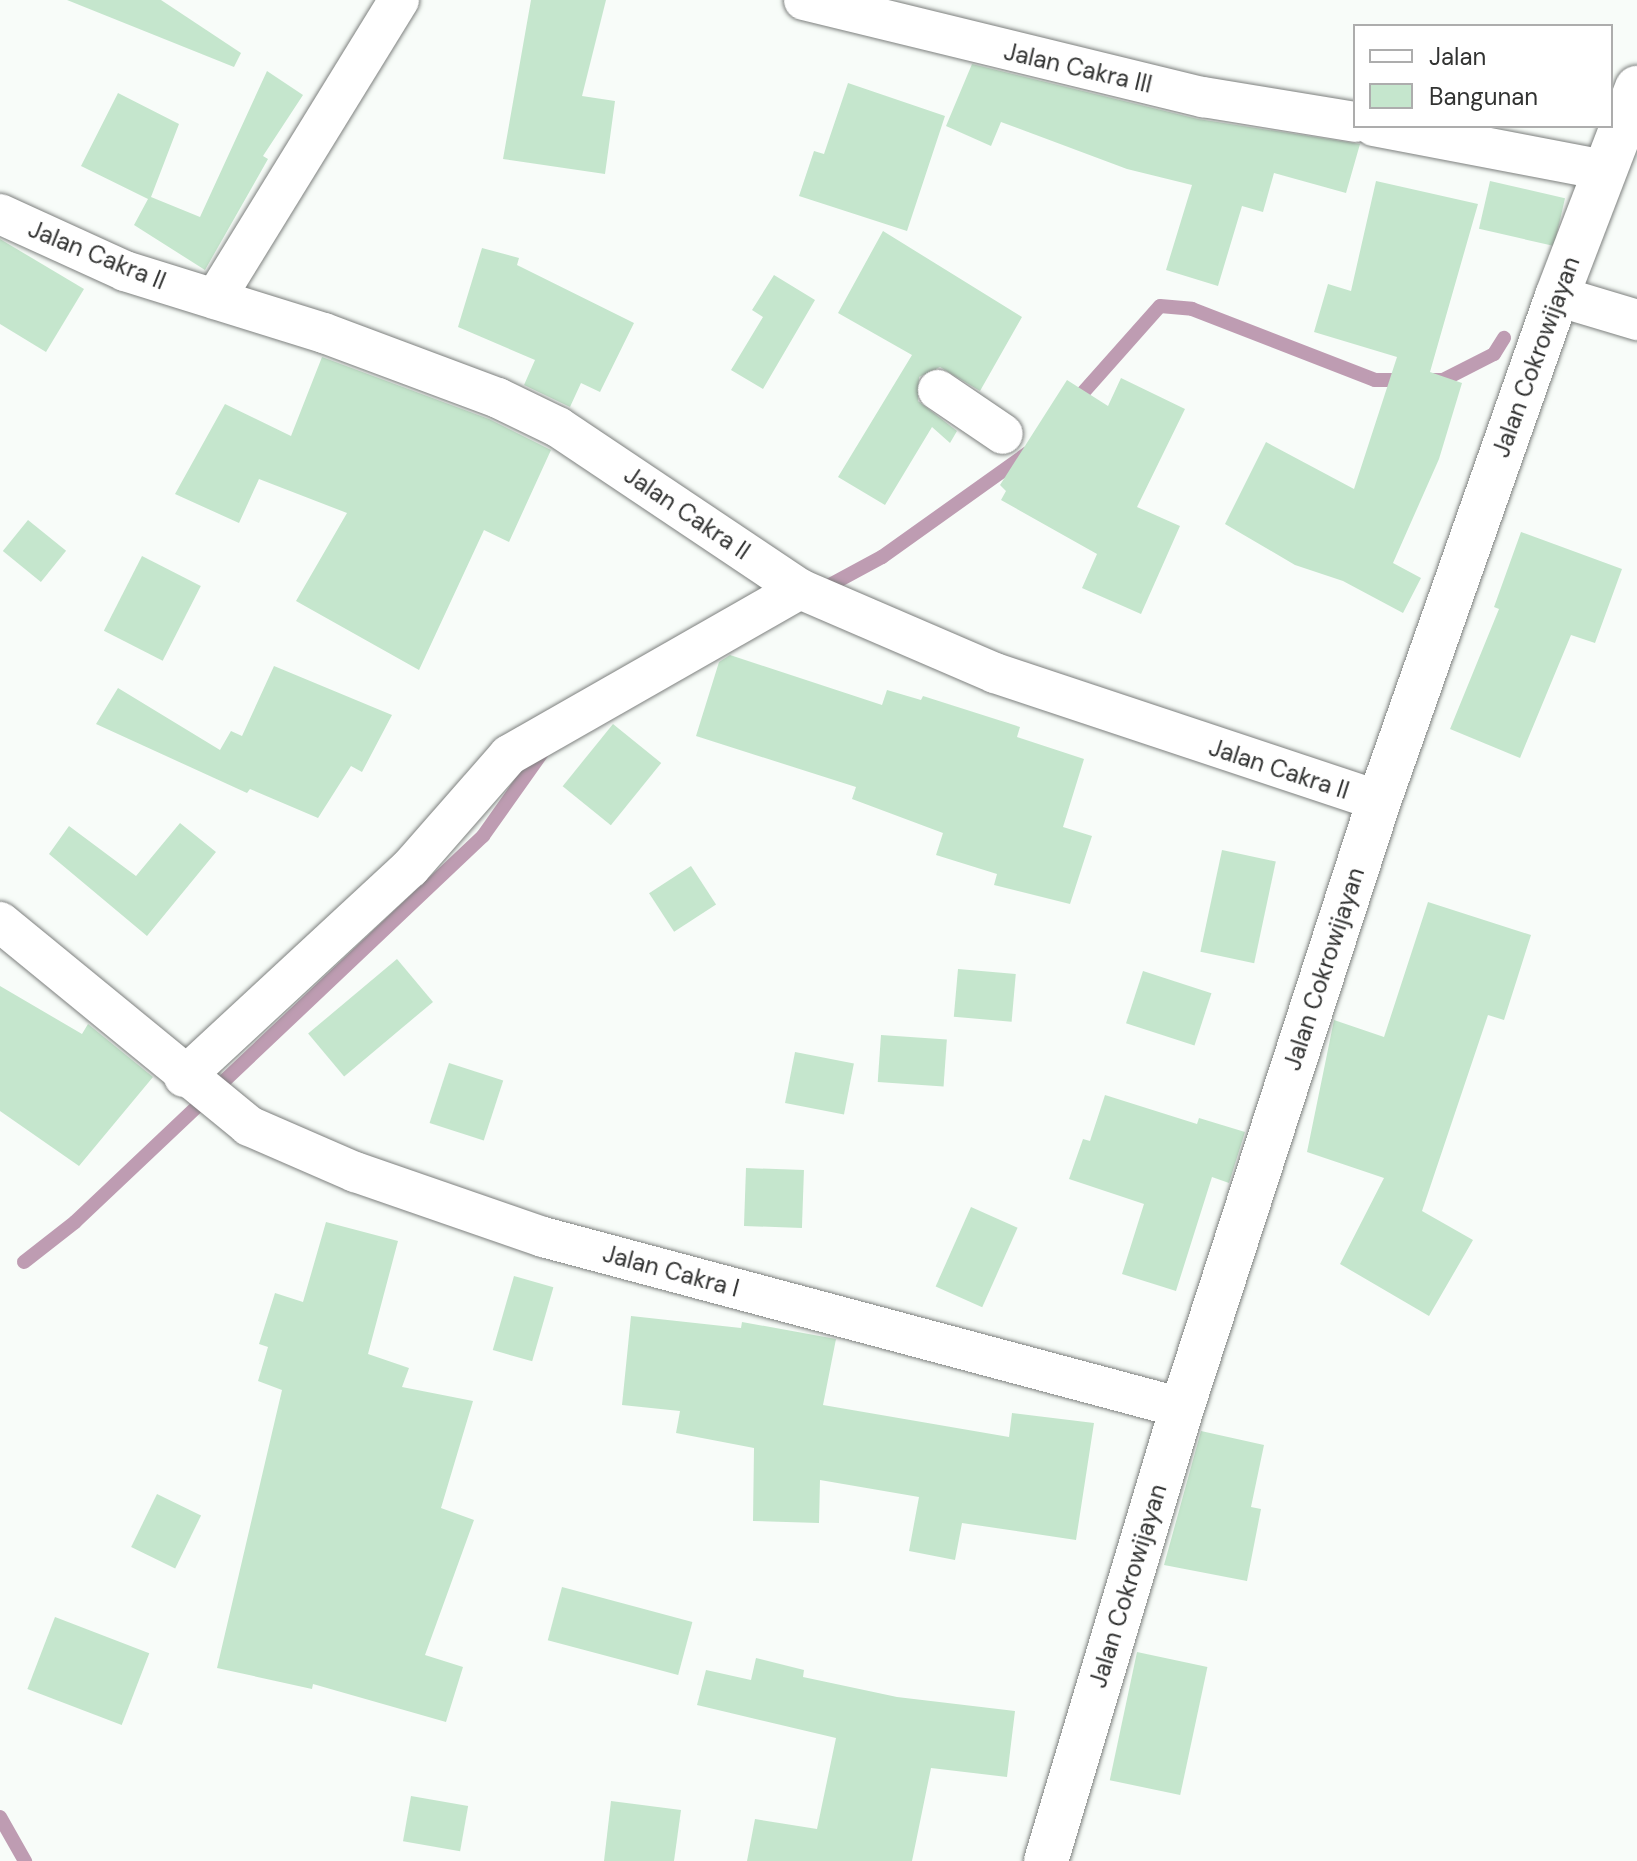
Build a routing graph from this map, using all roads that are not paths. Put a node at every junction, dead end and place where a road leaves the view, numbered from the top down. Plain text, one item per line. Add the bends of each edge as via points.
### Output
1 (399, 0) edge
2 (804, 0) edge
3 (1637, 88) edge
4 (1353, 122) edge
5 (1384, 128) edge
6 (1605, 170) junction
7 (0, 214) edge
8 (1557, 296) junction
9 (215, 299) junction
10 (1637, 320) edge
11 (938, 390) dead end
12 (1003, 434) dead end
13 (808, 592) junction
14 (1379, 801) junction
15 (0, 922) edge
16 (190, 1081) junction
17 (1182, 1408) junction
18 (1046, 1861) edge

1 - 9 street
2 - 4 street, Jalan Cakra III via 1189,94
3 - 6 street, Jalan Cokrowijayan
5 - 6 street
6 - 8 street, Jalan Cokrowijayan
7 - 9 street, Jalan Cakra II via 125,271
8 - 10 street
8 - 14 street, Jalan Cokrowijayan
9 - 13 street, Jalan Cakra II via 400,360 558,427
11 - 12 street
13 - 14 street, Jalan Cakra II via 1038,689
13 - 16 street via 509,755 410,868
14 - 17 street, Jalan Cokrowijayan
15 - 16 street, Jalan Cakra I
16 - 17 street, Jalan Cakra I via 249,1126 355,1172 543,1237
17 - 18 street, Jalan Cokrowijayan

